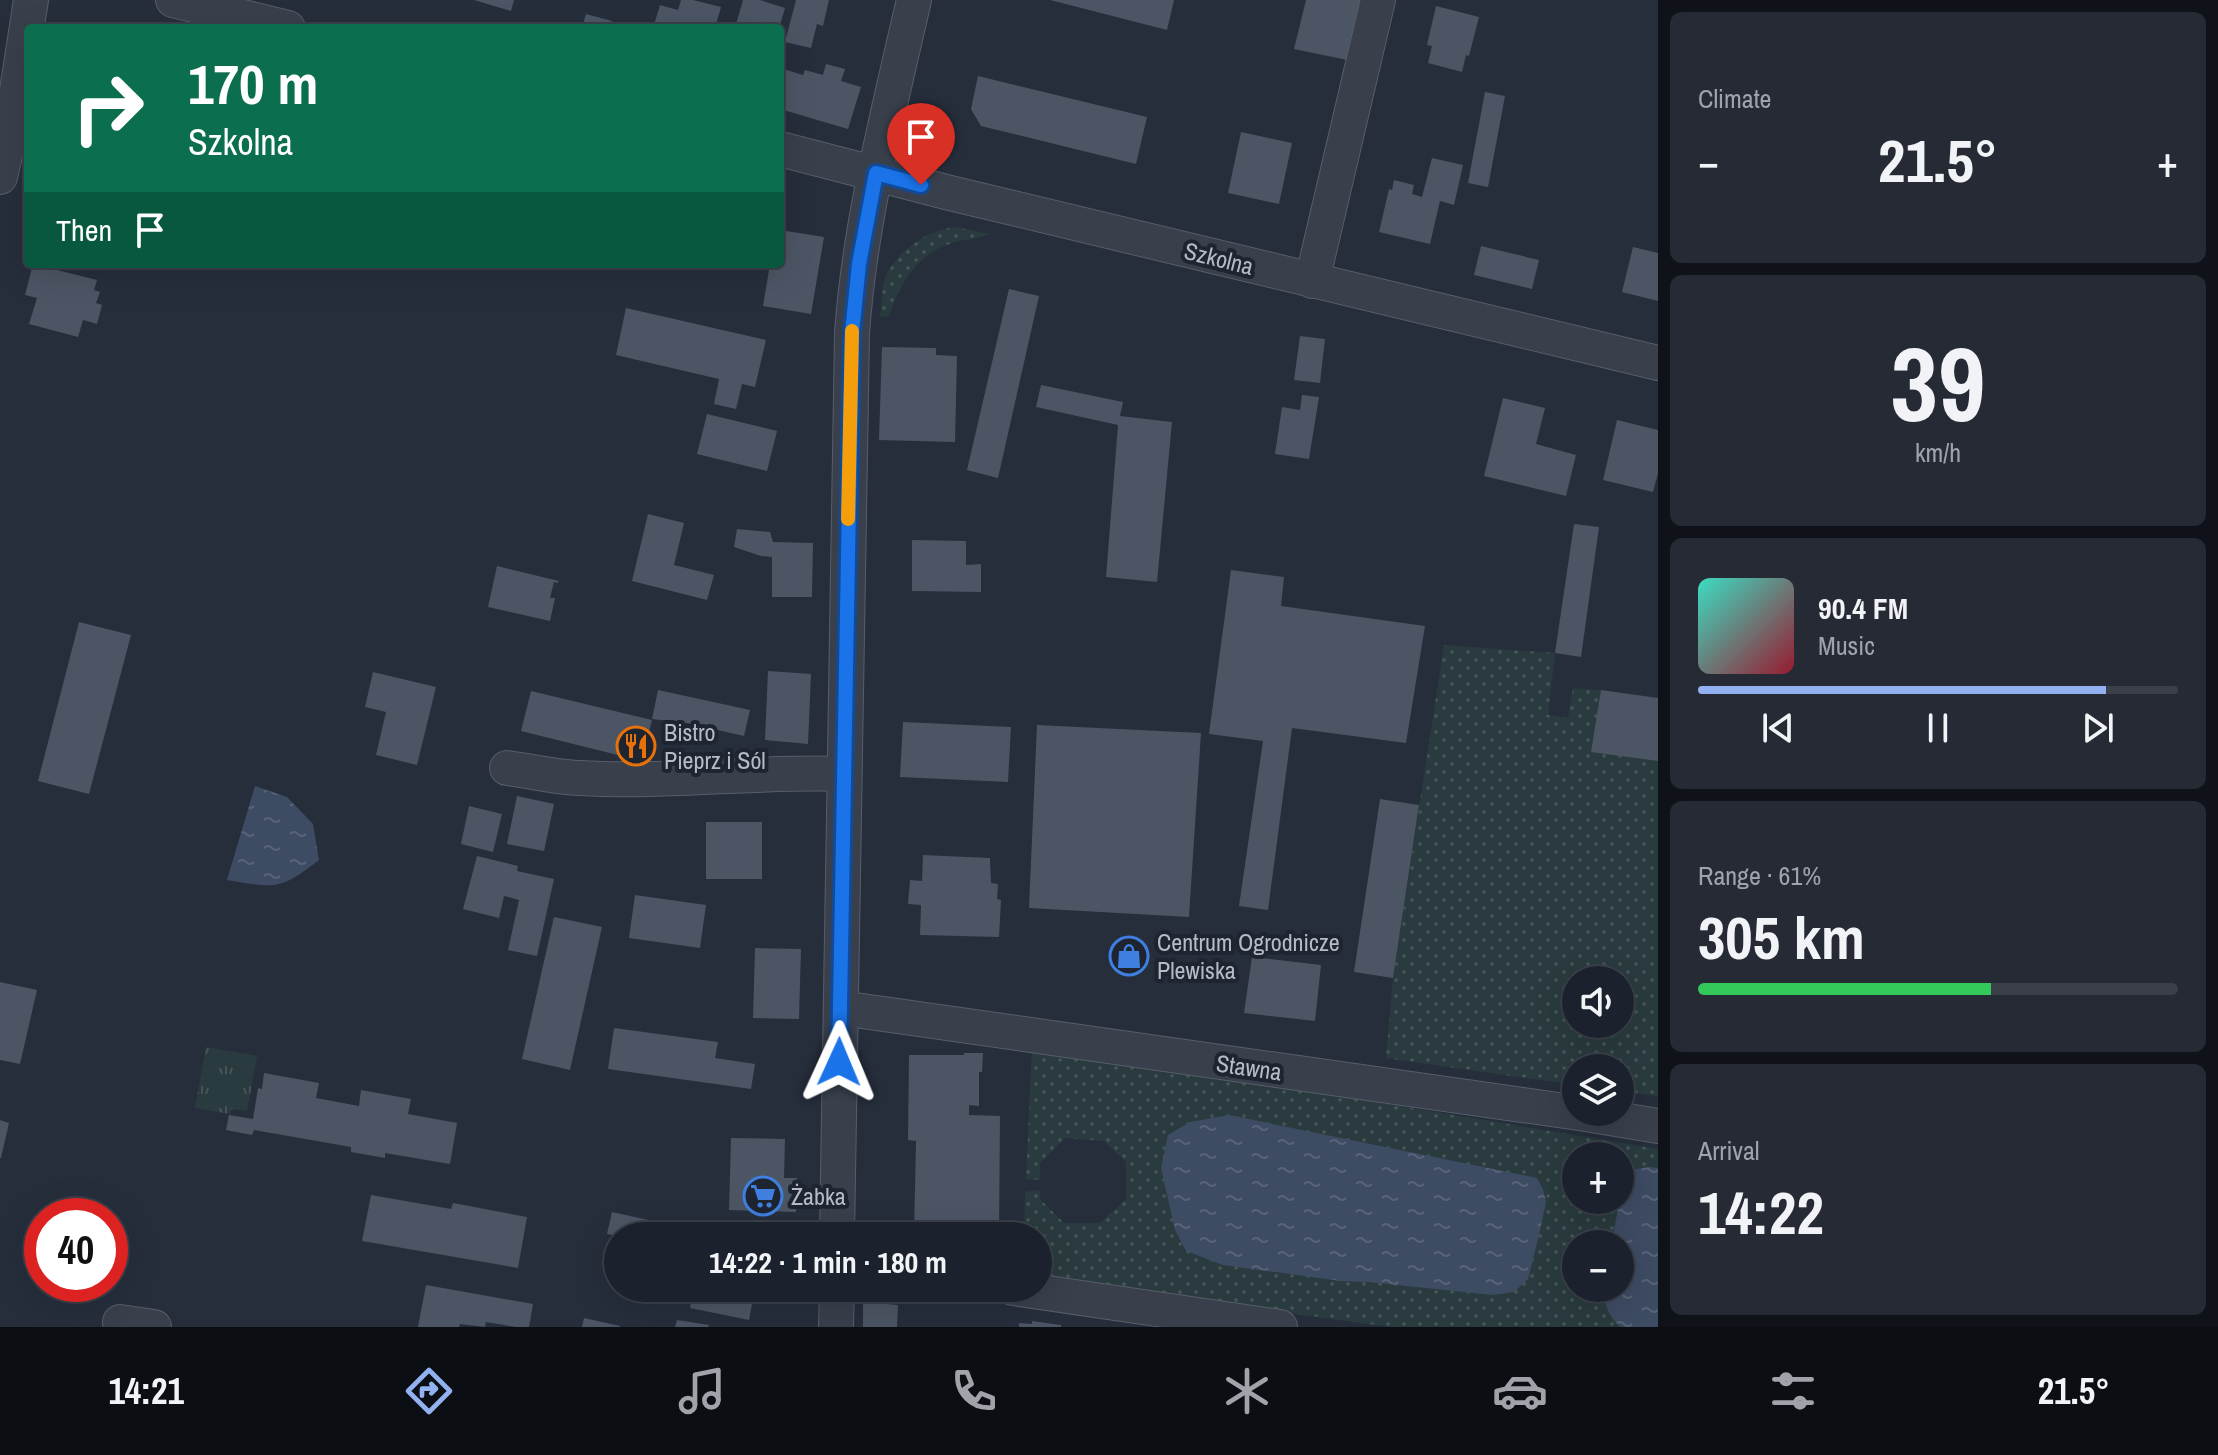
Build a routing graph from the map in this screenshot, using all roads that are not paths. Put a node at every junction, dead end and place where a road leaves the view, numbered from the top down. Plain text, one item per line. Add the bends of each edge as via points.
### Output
1 (31, 0) edge
2 (173, 0) edge
3 (914, 0) edge
4 (1378, 0) edge
5 (27, 24) edge
6 (272, 24) edge
7 (24, 45) edge
8 (784, 150) edge
9 (876, 173) junction
10 (0, 177) edge
11 (1312, 281) junction
12 (1658, 363) edge
13 (507, 768) dead end
14 (844, 774) junction
15 (841, 1008) junction
16 (1658, 1126) edge
17 (837, 1222) edge
18 (1052, 1294) edge
19 (837, 1302) edge
20 (120, 1322) dead end
21 (154, 1327) edge
22 (836, 1327) edge
23 (1280, 1327) edge

1 - 5 street
2 - 6 street
3 - 9 street
4 - 11 street
7 - 10 street
8 - 9 street, Szkolna
9 - 11 street, Szkolna
9 - 14 street via 852,333
11 - 12 street, Szkolna
13 - 14 street via 577,778
14 - 15 street
15 - 16 street, Stawna
15 - 17 street
18 - 23 street
19 - 22 street
20 - 21 street

